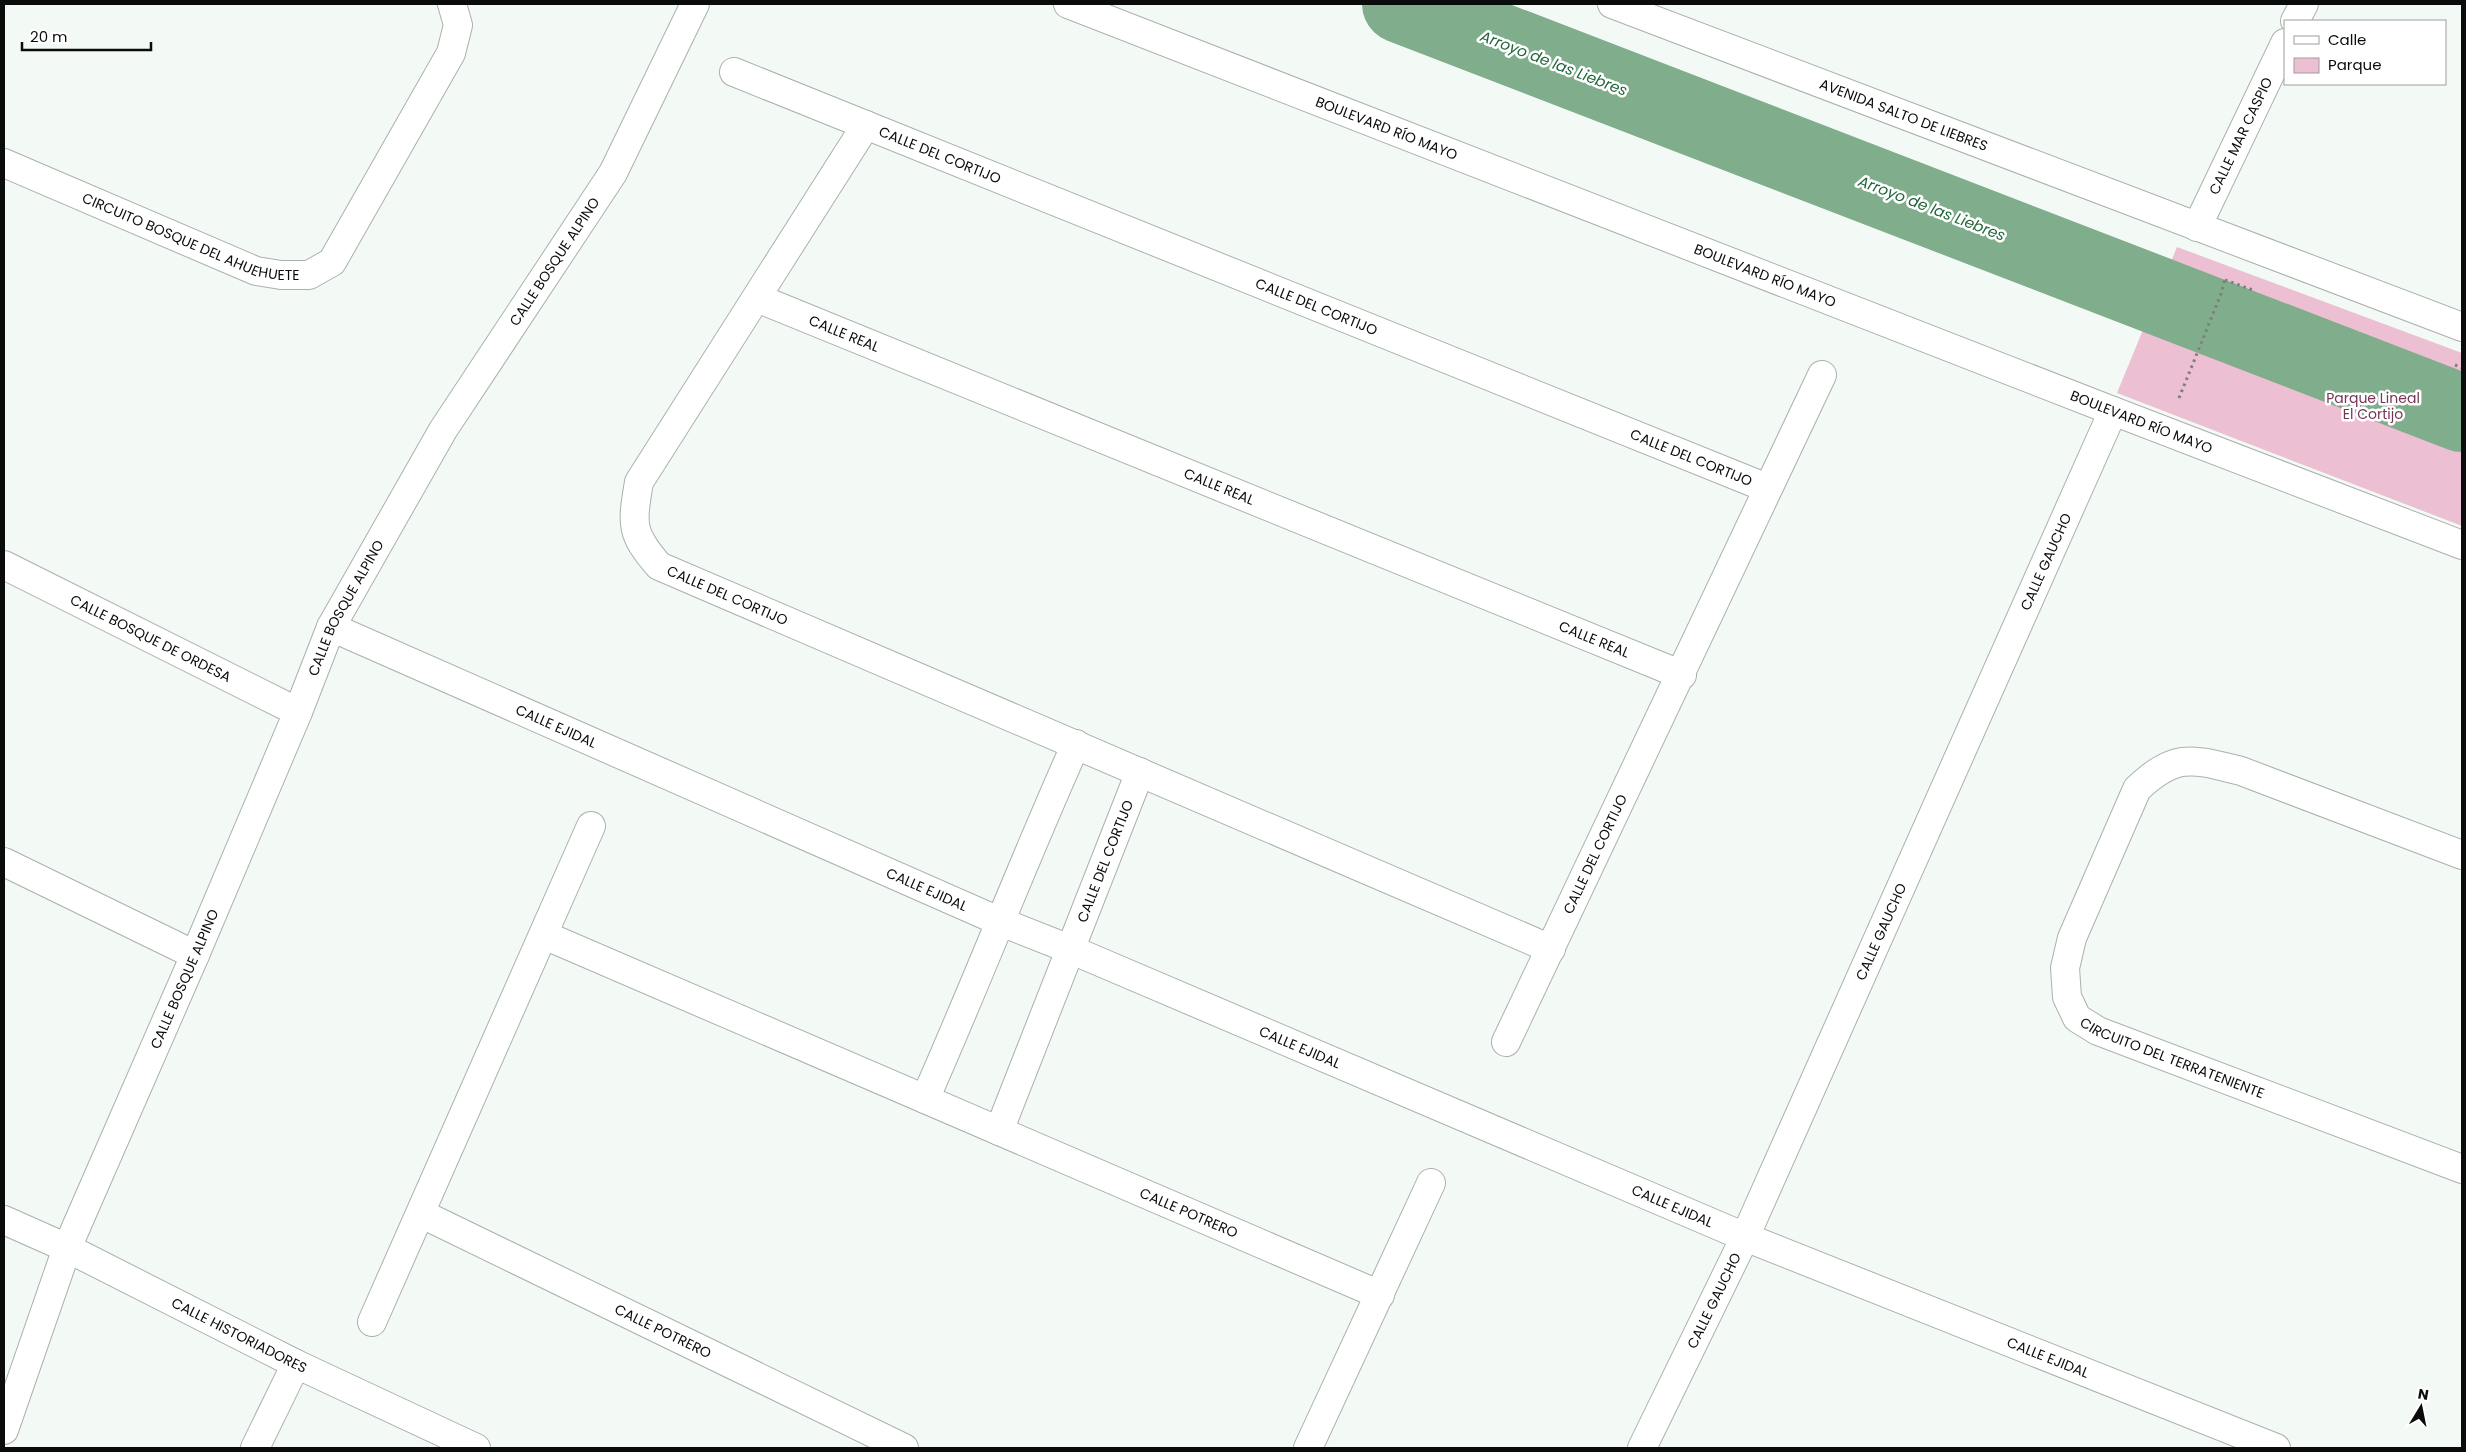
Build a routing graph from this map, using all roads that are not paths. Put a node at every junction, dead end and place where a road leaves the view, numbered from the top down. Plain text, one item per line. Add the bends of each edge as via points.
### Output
1 (452, 4) edge
2 (696, 4) edge
3 (1068, 4) edge
4 (1612, 4) edge
5 (2304, 4) edge
6 (2296, 20) edge
7 (2284, 45) edge
8 (734, 72) dead end
9 (866, 125) junction
10 (4, 163) edge
11 (2197, 227) junction
12 (757, 298) junction
13 (2462, 327) edge
14 (1822, 375) dead end
15 (2113, 412) junction
16 (1767, 488) junction
17 (2462, 545) edge
18 (4, 564) edge
19 (331, 628) junction
20 (1682, 675) junction
21 (298, 712) junction
22 (1076, 744) junction
23 (1140, 772) junction
24 (591, 826) dead end
25 (2462, 856) edge
26 (4, 862) edge
27 (1001, 922) junction
28 (544, 935) junction
29 (1551, 949) junction
30 (1072, 950) junction
31 (195, 955) junction
32 (1506, 1042) dead end
33 (925, 1099) junction
34 (999, 1131) junction
35 (2462, 1169) edge
36 (1431, 1184) dead end
37 (422, 1214) junction
38 (4, 1220) edge
39 (1745, 1237) junction
40 (67, 1248) junction
41 (1380, 1295) junction
42 (372, 1322) dead end
43 (296, 1364) junction
44 (4, 1430) edge
45 (255, 1448) edge
46 (476, 1448) edge
47 (904, 1448) edge
48 (1308, 1448) edge
49 (1642, 1448) edge
50 (2276, 1448) edge

1 - 10 street, CIRCUITO BOSQUE DEL AHUEHUETE via 458,25 451,53 332,262 309,275 256,271
2 - 19 street, CALLE BOSQUE ALPINO via 613,173 443,430
3 - 15 street, BOULEVARD RÍO MAYO
4 - 11 street, AVENIDA SALTO DE LIEBRES
5 - 6 street
7 - 11 street, CALLE MAR CASPIO
8 - 9 street, CALLE DEL CORTIJO
9 - 12 street, CALLE DEL CORTIJO
9 - 16 street, CALLE DEL CORTIJO
11 - 13 street
12 - 20 street, CALLE REAL
12 - 22 street, CALLE DEL CORTIJO via 639,482 632,520 643,548 659,566
14 - 16 street, CALLE DEL CORTIJO
15 - 17 street, BOULEVARD RÍO MAYO
15 - 39 street, CALLE GAUCHO
16 - 20 street, CALLE DEL CORTIJO
18 - 21 street, CALLE BOSQUE DE ORDESA
19 - 21 street, CALLE BOSQUE ALPINO
19 - 27 street, CALLE EJIDAL
20 - 29 street, CALLE DEL CORTIJO
21 - 31 street, CALLE BOSQUE ALPINO
22 - 23 street, CALLE DEL CORTIJO
22 - 27 street
23 - 29 street, CALLE DEL CORTIJO
23 - 30 street, CALLE DEL CORTIJO
24 - 28 street
25 - 35 street, CIRCUITO DEL TERRATENIENTE via 2241,771 2180,761 2154,773 2137,789 2072,938 2065,968 2067,997 2077,1018 2098,1031
26 - 31 street
27 - 30 street, CALLE EJIDAL
27 - 33 street
28 - 33 street, CALLE POTRERO
28 - 37 street
29 - 32 street, CALLE DEL CORTIJO
30 - 34 street
30 - 39 street, CALLE EJIDAL
31 - 40 street, CALLE BOSQUE ALPINO
33 - 34 street, CALLE POTRERO
34 - 41 street, CALLE POTRERO
36 - 41 street
37 - 42 street
37 - 47 street, CALLE POTRERO
38 - 40 street, CALLE HISTORIADORES
39 - 49 street, CALLE GAUCHO
39 - 50 street, CALLE EJIDAL
40 - 43 street, CALLE HISTORIADORES
40 - 44 street, CALLE BOSQUE ALPINO
41 - 48 street
43 - 45 street
43 - 46 street, CALLE HISTORIADORES

